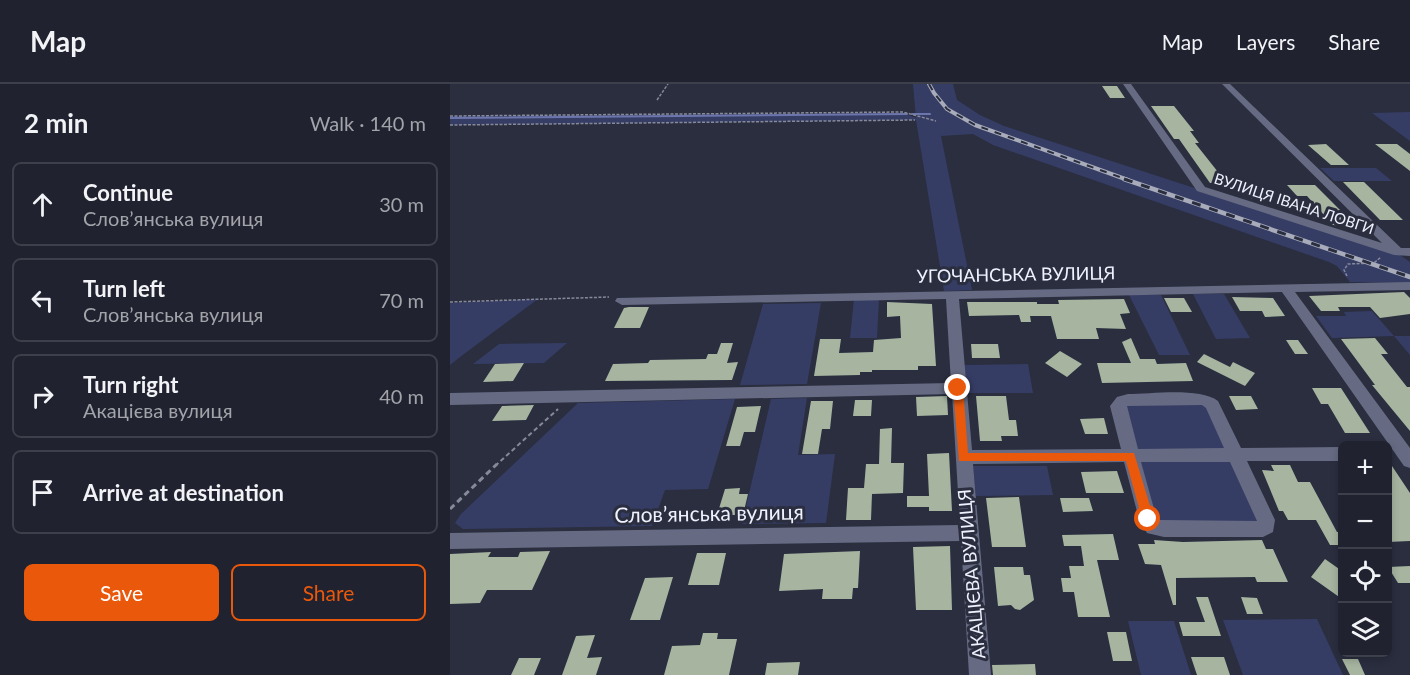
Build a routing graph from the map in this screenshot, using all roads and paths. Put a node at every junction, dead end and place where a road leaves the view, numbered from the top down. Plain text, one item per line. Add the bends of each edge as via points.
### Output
1 (668, 84) edge
2 (1127, 84) edge
3 (1226, 84) edge
4 (657, 100) dead end
5 (450, 116) edge
6 (915, 120) dead end
7 (936, 121) dead end
8 (450, 125) edge
9 (1386, 250) junction
10 (1404, 252) edge
11 (1354, 286) junction
12 (1410, 286) edge
13 (1285, 288) junction
14 (952, 294) junction
15 (622, 301) joint
16 (450, 302) edge
17 (958, 388) junction
18 (573, 395) junction
19 (450, 399) edge
20 (1338, 454) edge
21 (1403, 455) edge
22 (1130, 456) junction
23 (1235, 456) junction
24 (963, 458) junction
25 (450, 509) edge
26 (968, 533) junction
27 (450, 541) edge
28 (980, 675) edge

1 - 4 path
2 - 9 street, ВУЛИЦЯ ІВАНА ЛОВГИ via 1201,189
3 - 10 street
5 - 7 path via 903,112
6 - 8 path
9 - 10 street, ВУЛИЦЯ ІВАНА ЛОВГИ
9 - 11 path via 1378,262 1344,266
11 - 12 street, УГОЧАНСЬКА ВУЛИЦЯ
11 - 13 street, УГОЧАНСЬКА ВУЛИЦЯ
13 - 14 street, УГОЧАНСЬКА ВУЛИЦЯ
13 - 21 street
14 - 15 street, УГОЧАНСЬКА ВУЛИЦЯ
14 - 17 street, АКАЦІЄВА ВУЛИЦЯ
15 - 16 path via 598,297
17 - 18 street
17 - 24 street, АКАЦІЄВА ВУЛИЦЯ
18 - 19 street
18 - 25 path
20 - 23 street
22 - 23 street
22 - 23 street via 1117,409 1122,401 1199,399 1212,405
22 - 23 street via 1148,519 1154,527 1263,529 1266,520
22 - 24 street
24 - 26 street, АКАЦІЄВА ВУЛИЦЯ
26 - 27 street, Словʼянська вулиця
26 - 28 street, АКАЦІЄВА ВУЛИЦЯ

